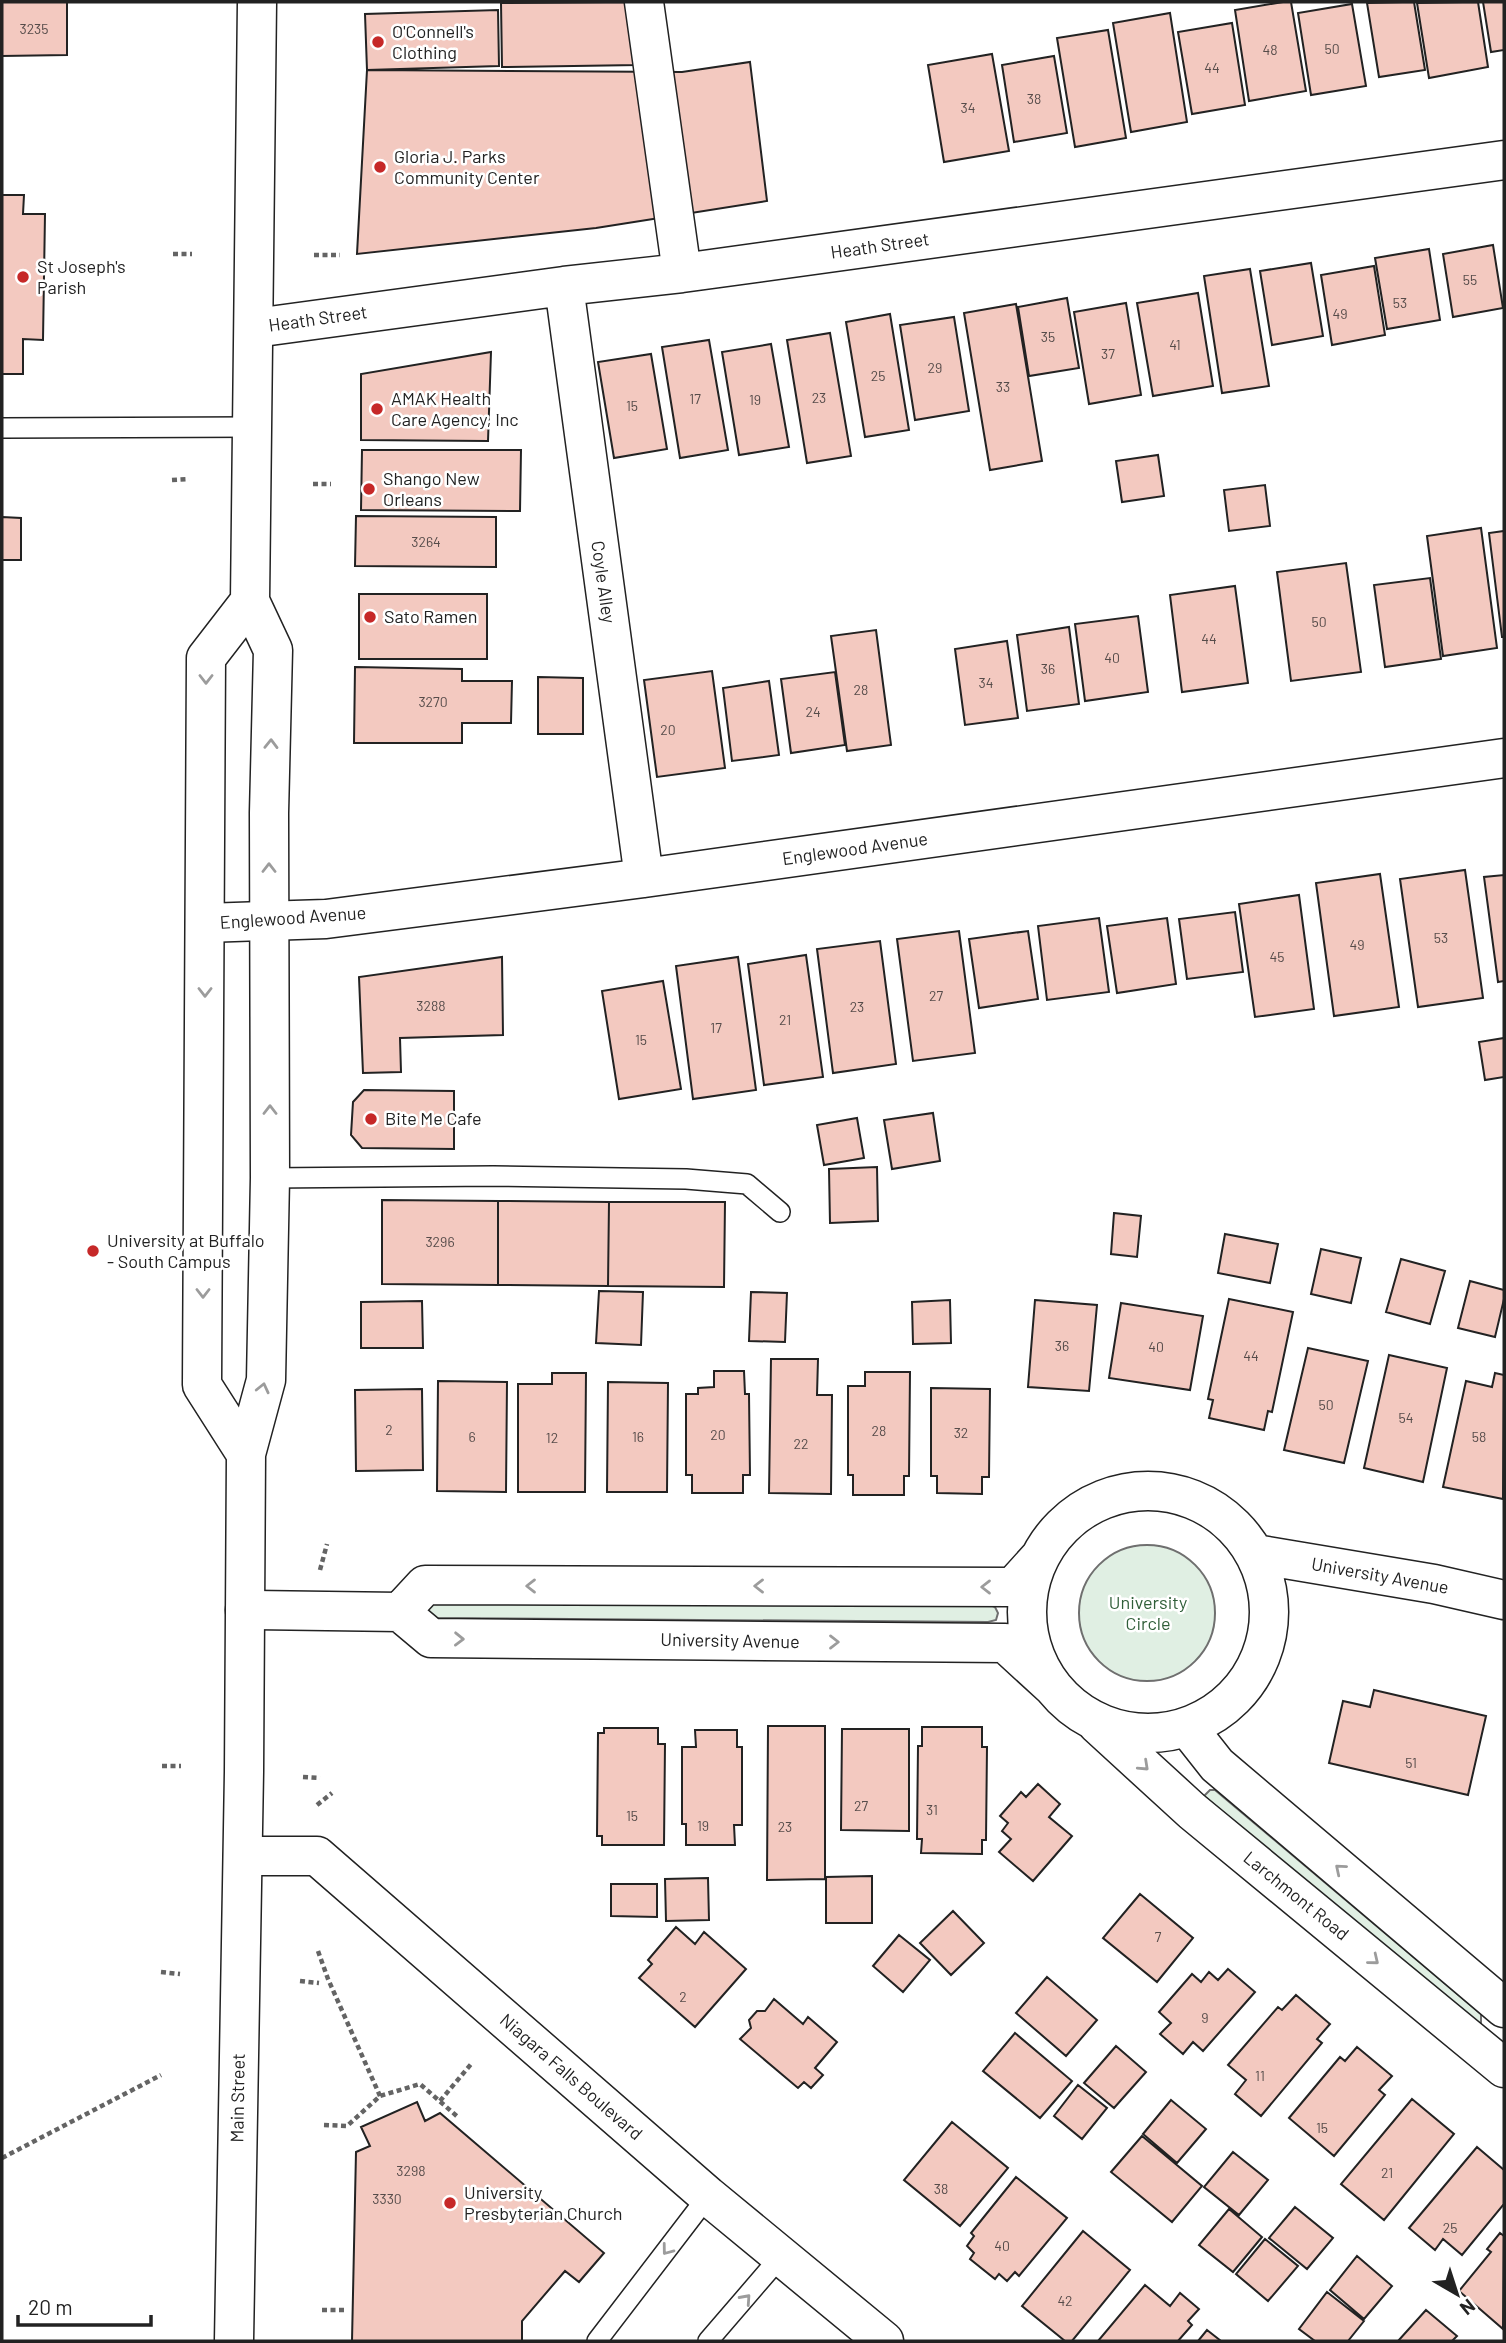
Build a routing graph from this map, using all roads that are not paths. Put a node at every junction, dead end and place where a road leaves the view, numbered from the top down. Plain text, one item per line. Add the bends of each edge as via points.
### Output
1 (257, 2) edge
2 (645, 2) edge
3 (1504, 160) edge
4 (682, 273) junction
5 (565, 286) junction
6 (255, 328) junction
7 (254, 427) junction
8 (2, 428) edge
9 (250, 601) junction
10 (1504, 758) edge
11 (644, 878) junction
12 (205, 923) junction
13 (270, 923) junction
14 (270, 1178) junction
15 (780, 1212) dead end
16 (246, 1454) junction
17 (1255, 1554) junction
18 (1041, 1556) junction
19 (1504, 1600) edge
20 (245, 1610) junction
21 (400, 1612) junction
22 (1053, 1687) junction
23 (1093, 1720) junction
24 (1187, 1727) junction
25 (243, 1856) junction
26 (1504, 2008) edge
27 (1499, 2053) edge
28 (708, 2196) junction
29 (782, 2255) junction
30 (234, 2341) edge
31 (597, 2341) edge
32 (708, 2341) edge
33 (884, 2341) edge

1 - 6 street
2 - 4 street
3 - 4 street, Heath Street
4 - 5 street, Heath Street
5 - 6 street, Heath Street
5 - 11 street, Coyle Alley
6 - 7 street
7 - 8 lane
7 - 9 street
9 -> 12 street via 206,658
13 -> 9 street, Main Street via 273,650
10 - 11 street, Englewood Avenue
11 - 13 street, Englewood Avenue
12 - 13 street, Englewood Avenue
12 -> 16 street via 202,1385
14 -> 13 street, Main Street
14 - 15 lane via 686,1179 747,1184
16 -> 14 street, Main Street via 266,1380
16 - 20 street, Main Street
17 - 18 street via 1239,1531 1217,1512 1163,1492 1133,1492 1105,1499 1079,1513
17 - 19 street, University Avenue
17 - 24 street via 1268,1594 1269,1628 1260,1660 1242,1689 1217,1712
18 -> 21 street via 1013,1587 425,1585
18 - 22 street via 1031,1582 1030,1637 1038,1664
20 - 21 street
20 - 25 street, Main Street
21 -> 22 street, University Avenue via 430,1638 1005,1643
22 - 23 street
23 - 24 street via 1123,1731
23 -> 27 street, Larchmont Road via 1192,1811
26 -> 24 street via 1217,1765
25 - 28 street, Niagara Falls Boulevard via 317,1856
25 - 30 street, Main Street
28 - 29 street, Niagara Falls Boulevard
28 -> 31 lane
32 -> 29 lane
29 - 33 street, Niagara Falls Boulevard

